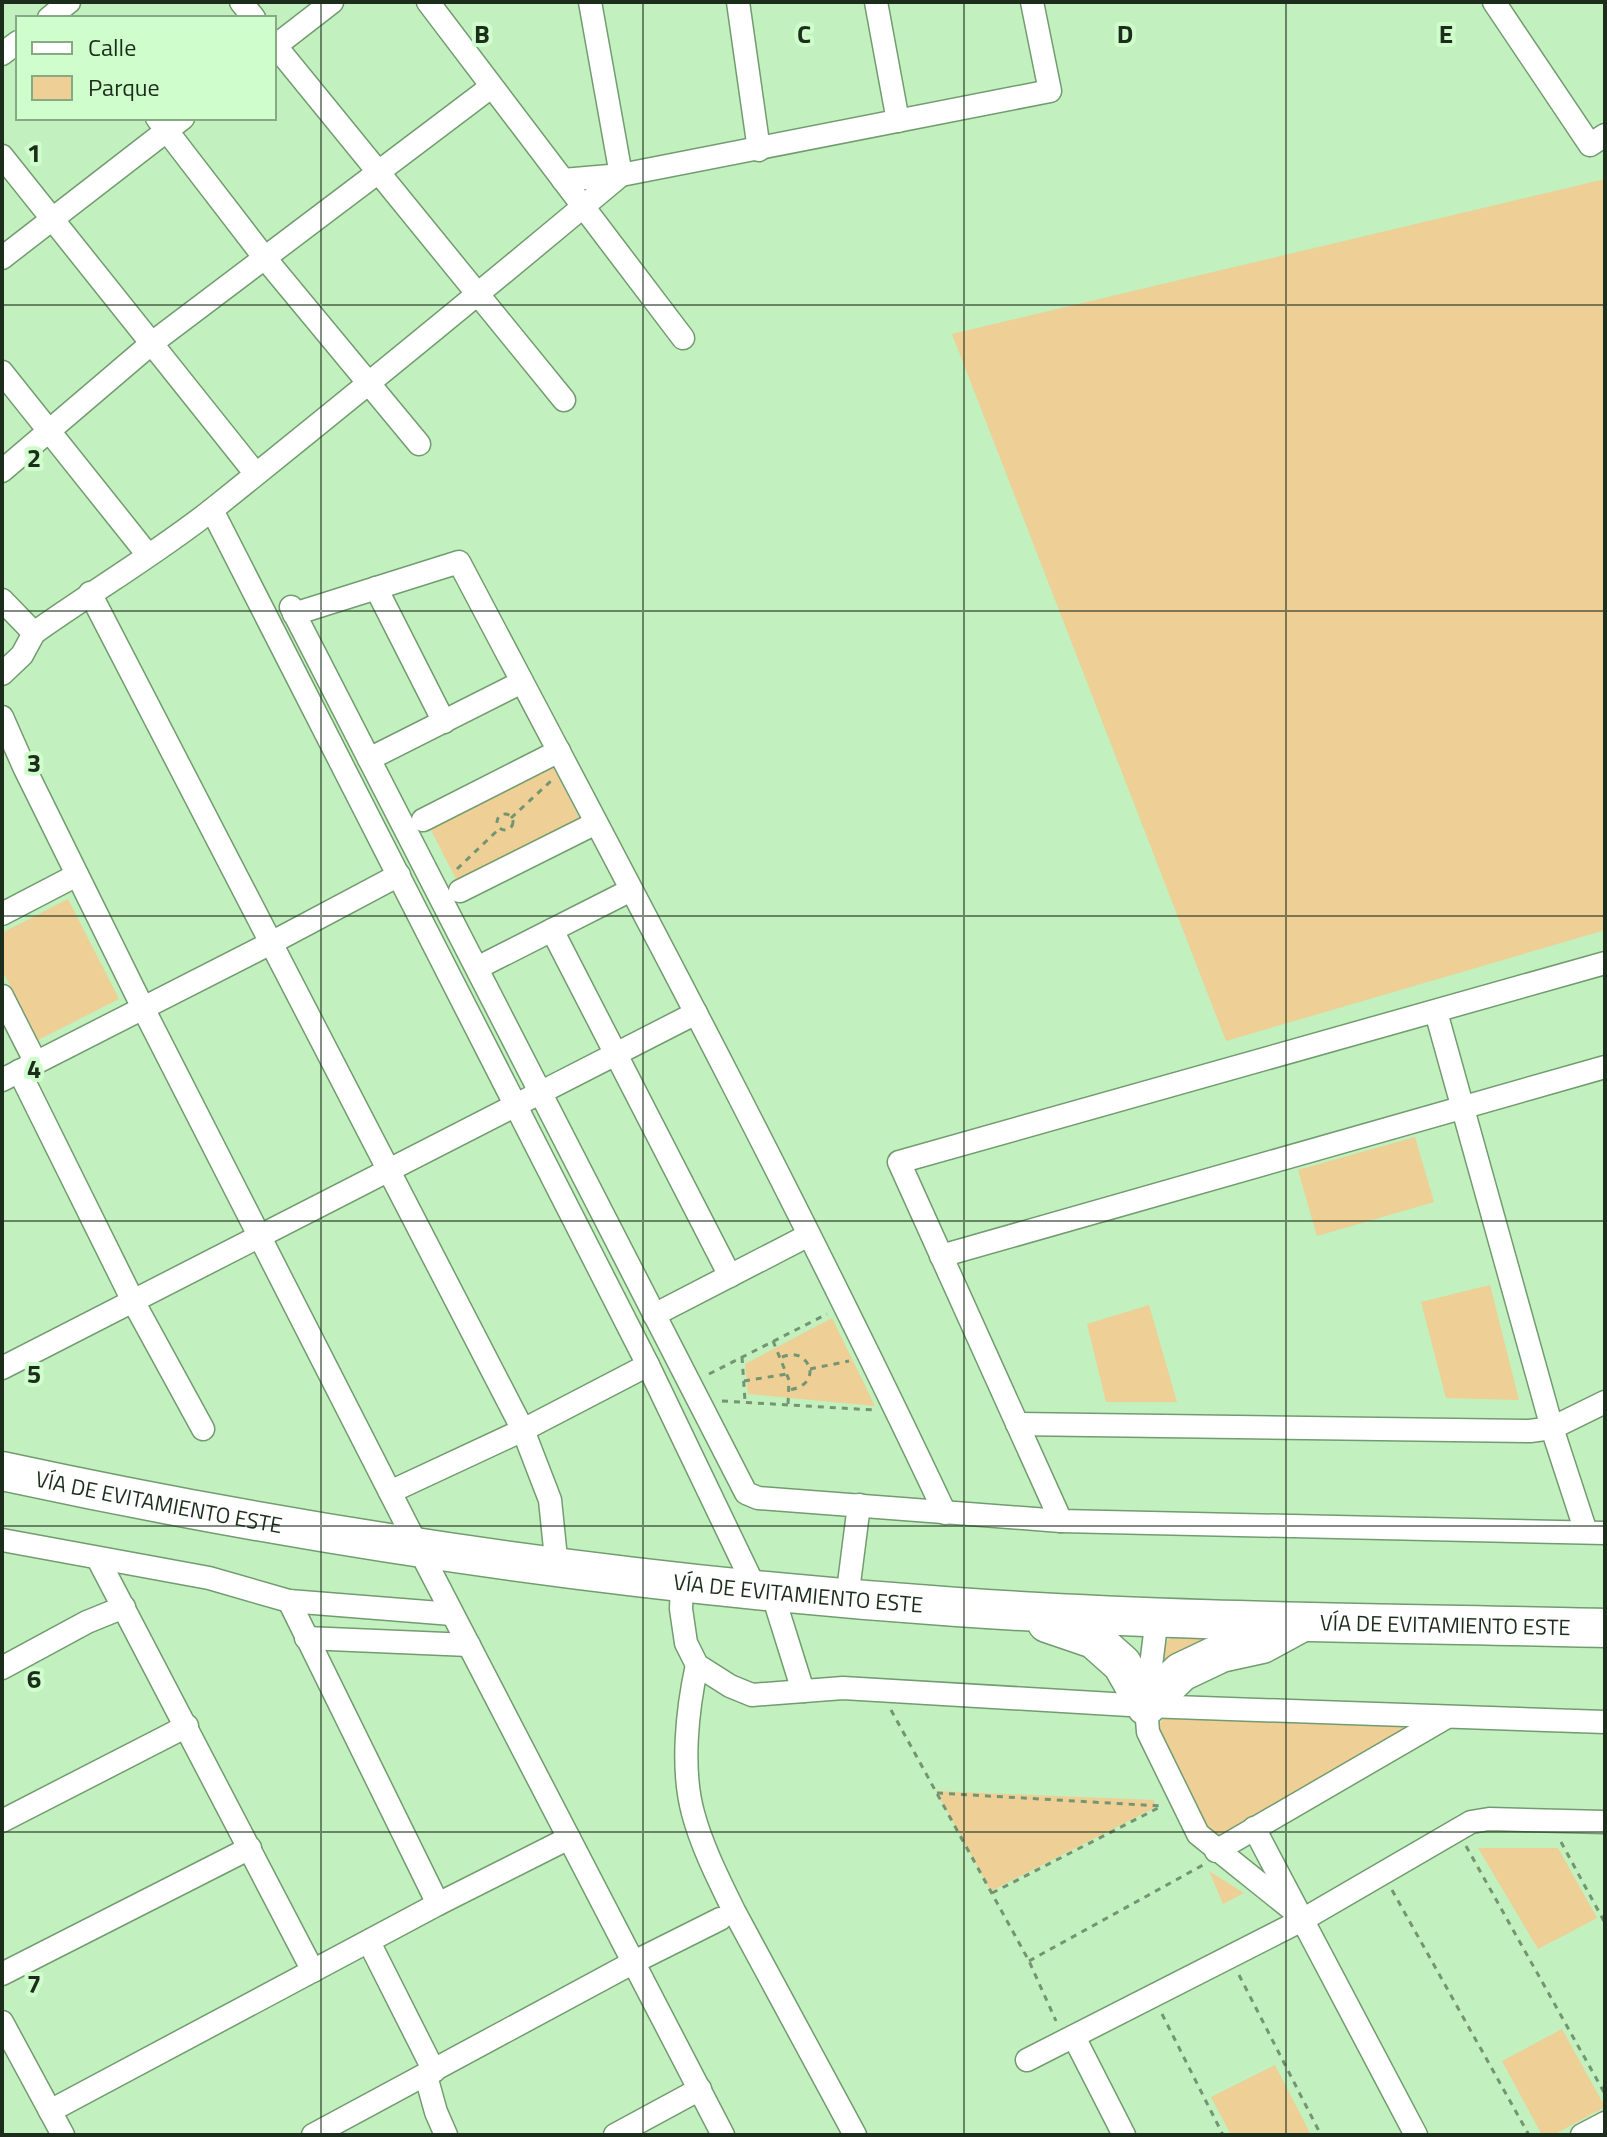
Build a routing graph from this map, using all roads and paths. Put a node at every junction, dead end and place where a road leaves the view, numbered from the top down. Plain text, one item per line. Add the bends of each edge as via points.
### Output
1 (332, 2) edge
2 (428, 2) edge
3 (590, 2) edge
4 (738, 2) edge
5 (876, 2) edge
6 (1032, 2) edge
7 (1494, 2) edge
8 (276, 44) edge
9 (276, 46) edge
10 (491, 87) junction
11 (898, 121) junction
12 (169, 122) edge
13 (1605, 135) edge
14 (759, 150) junction
15 (2, 156) edge
16 (377, 171) junction
17 (621, 175) junction
18 (563, 180) junction
19 (583, 207) junction
20 (52, 219) junction
21 (264, 257) junction
22 (2, 258) edge
23 (478, 295) junction
24 (683, 338) dead end
25 (152, 343) junction
26 (2, 372) edge
27 (370, 385) junction
28 (564, 400) dead end
29 (50, 430) junction
30 (419, 444) dead end
31 (2, 471) edge
32 (255, 473) junction
33 (212, 510) junction
34 (148, 555) junction
35 (376, 588) junction
36 (90, 593) junction
37 (2, 600) edge
38 (34, 633) junction
39 (2, 674) edge
40 (522, 682) junction
41 (2, 717) edge
42 (444, 722) junction
43 (8, 750) edge
44 (369, 759) junction
45 (559, 762) junction
46 (511, 818) junction
47 (423, 820) dead end
48 (596, 823) junction
49 (500, 828) junction
50 (77, 875) junction
51 (399, 875) junction
52 (455, 883) joint
53 (631, 890) junction
54 (2, 914) edge
55 (552, 930) junction
56 (271, 943) junction
57 (1605, 963) edge
58 (477, 968) junction
59 (2, 996) edge
60 (143, 1008) junction
61 (1436, 1012) junction
62 (696, 1013) junction
63 (615, 1054) junction
64 (1605, 1067) edge
65 (19, 1071) edge
66 (540, 1092) junction
67 (514, 1106) junction
68 (1462, 1109) junction
69 (389, 1170) junction
70 (809, 1235) junction
71 (261, 1236) junction
72 (941, 1256) junction
73 (730, 1276) junction
74 (133, 1301) junction
75 (845, 1305) junction
76 (654, 1315) junction
77 (773, 1341) junction
78 (742, 1357) junction
79 (782, 1357) junction
80 (855, 1359) dead end
81 (648, 1365) junction
82 (3, 1368) edge
83 (810, 1369) junction
84 (787, 1374) junction
85 (705, 1375) dead end
86 (744, 1381) junction
87 (789, 1390) junction
88 (718, 1400) dead end
89 (745, 1402) junction
90 (1605, 1402) edge
91 (788, 1405) junction
92 (897, 1412) junction
93 (1017, 1424) junction
94 (1552, 1428) junction
95 (203, 1429) dead end
96 (523, 1430) junction
97 (2, 1471) edge
98 (390, 1492) junction
99 (859, 1505) junction
100 (945, 1513) junction
101 (1061, 1521) junction
102 (1595, 1533) edge
103 (2, 1540) edge
104 (419, 1549) junction
105 (98, 1559) junction
106 (557, 1568) junction
107 (682, 1583) junction
108 (764, 1591) junction
109 (847, 1599) junction
110 (289, 1601) junction
111 (124, 1607) junction
112 (1011, 1610) junction
113 (452, 1614) junction
114 (1157, 1617) junction
115 (1305, 1621) junction
116 (1605, 1628) edge
117 (306, 1638) junction
118 (469, 1645) junction
119 (697, 1665) junction
120 (2, 1668) edge
121 (803, 1691) junction
122 (881, 1691) junction
123 (1146, 1706) junction
124 (1447, 1717) junction
125 (1605, 1722) edge
126 (187, 1726) junction
127 (937, 1793) junction
128 (1171, 1802) junction
129 (1548, 1820) junction
130 (2, 1821) edge
131 (1605, 1822) edge
132 (1254, 1828) junction
133 (1457, 1830) junction
134 (569, 1838) junction
135 (250, 1848) junction
136 (1216, 1851) junction
137 (1382, 1874) junction
138 (992, 1893) junction
139 (438, 1904) junction
140 (720, 1919) dead end
141 (1304, 1919) junction
142 (1605, 1923) edge
143 (369, 1942) junction
144 (1230, 1957) junction
145 (1029, 1961) junction
146 (634, 1962) junction
147 (313, 1971) junction
148 (2, 1974) edge
149 (1153, 1996) junction
150 (2, 2022) edge
151 (1074, 2037) junction
152 (1027, 2060) dead end
153 (430, 2074) junction
154 (700, 2089) junction
155 (1605, 2094) edge
156 (50, 2111) junction
157 (1605, 2123) edge
158 (63, 2135) edge
159 (313, 2135) edge
160 (446, 2135) edge
161 (615, 2135) edge
162 (723, 2135) edge
163 (855, 2135) edge
164 (1124, 2135) edge
165 (1223, 2135) edge
166 (1321, 2135) edge
167 (1416, 2135) edge
168 (1529, 2135) edge
169 (1582, 2135) edge

1 - 8 street
2 - 10 street
3 - 17 street
4 - 14 street
5 - 11 street
6 - 11 street via 1050,91
7 - 13 street via 1590,145
9 - 16 street
10 - 16 street
10 - 18 street
11 - 14 street
12 - 20 street
12 - 21 street
14 - 17 street
15 - 20 street
16 - 21 street
16 - 23 street
17 - 18 street
17 - 19 street
18 - 19 street
19 - 23 street
19 - 24 street
20 - 22 street
20 - 25 street
21 - 25 street
21 - 27 street
23 - 27 street
23 - 28 street
25 - 29 street
25 - 32 street
26 - 29 street
27 - 30 street
27 - 32 street
29 - 31 street
29 - 34 street
32 - 33 street
33 - 34 street
33 - 51 street
34 - 36 street
35 - 40 street via 459,562
35 - 42 street
35 - 44 street via 293,610
36 - 38 street
36 - 56 street
37 - 38 street
38 - 39 street via 22,655
40 - 42 street
40 - 45 street
41 - 43 street
42 - 44 street
43 - 50 street
44 - 58 street
45 - 46 path
45 - 47 street
45 - 48 street
46 - 49 path via 511,828
46 - 49 path via 500,816
48 - 52 street
48 - 53 street
49 - 52 path
50 - 54 street
50 - 60 street
51 - 56 street
51 - 67 street
53 - 55 street
53 - 62 street
55 - 58 street
55 - 63 street
56 - 60 street
56 - 69 street
57 - 61 street
58 - 66 street
59 - 65 street
60 - 65 street
60 - 71 street
61 - 68 street
61 - 72 street via 899,1162
62 - 63 street
62 - 70 street
63 - 66 street
63 - 73 street
64 - 68 street
65 - 74 street
66 - 67 street
66 - 76 street
67 - 69 street
67 - 81 street
68 - 72 street
68 - 94 street
69 - 71 street
69 - 96 street
70 - 73 street
70 - 75 street
71 - 74 street
71 - 98 street
72 - 93 street
73 - 76 street
74 - 82 street
74 - 95 street
75 - 77 path
75 - 92 street
76 - 99 street via 746,1493
77 - 78 path
77 - 79 path
78 - 85 path
78 - 86 path
79 - 83 path via 800,1357
79 - 84 path
80 - 83 path
81 - 96 street
81 - 108 street
83 - 87 path via 803,1385
84 - 86 path
84 - 87 path
86 - 89 path
87 - 91 path
88 - 89 path
89 - 91 path
90 - 94 street
91 - 92 path
92 - 100 street
93 - 94 street
93 - 101 street
94 - 102 street
96 - 98 street
96 - 106 street via 550,1500
97 - 104 highway, VÍA DE EVITAMIENTO ESTE
98 - 104 street
99 - 100 street
99 - 109 street
100 - 101 street
101 - 102 street
103 - 105 street
104 - 106 highway, VÍA DE EVITAMIENTO ESTE
104 - 113 street
105 - 110 street via 209,1578
105 - 111 street
106 - 107 highway, VÍA DE EVITAMIENTO ESTE
107 - 108 highway, VÍA DE EVITAMIENTO ESTE
107 - 119 street via 686,1643
108 - 109 highway, VÍA DE EVITAMIENTO ESTE
108 - 121 street
109 - 112 highway, VÍA DE EVITAMIENTO ESTE
110 - 113 street
110 - 117 street
111 - 120 street
111 - 126 street
112 - 114 highway, VÍA DE EVITAMIENTO ESTE
112 - 123 highway via 1094,1639 1122,1664
113 - 118 street
114 - 115 highway, VÍA DE EVITAMIENTO ESTE
114 - 123 street
115 - 116 highway, VÍA DE EVITAMIENTO ESTE
115 - 123 highway via 1262,1644 1221,1653 1181,1672
117 - 118 street
117 - 139 street
118 - 134 street
119 - 121 street via 752,1695
119 - 163 street via 690,1696 687,1783 693,1814 734,1911
121 - 122 street
122 - 123 street
122 - 127 path
123 - 124 street
123 - 128 street via 1148,1732
124 - 125 street
124 - 132 street
126 - 130 street
126 - 135 street
127 - 128 path
127 - 138 path
128 - 136 street
128 - 138 path
129 - 131 street
129 - 133 street via 1489,1819
129 - 142 path
132 - 136 street
132 - 141 street
133 - 137 street
133 - 155 path
134 - 139 street
134 - 146 street
135 - 147 street
135 - 148 street
136 - 141 street
136 - 145 path via 1199,1870
137 - 141 street
137 - 168 path
138 - 145 path
139 - 143 street
140 - 146 street
141 - 144 street
141 - 167 street
143 - 147 street
143 - 153 street
144 - 149 street
144 - 166 path
145 - 151 path via 1059,2026
146 - 153 street
146 - 154 street
147 - 156 street
149 - 151 street
149 - 165 path
150 - 156 street
151 - 152 street
151 - 164 street
153 - 159 street
153 - 160 street
154 - 161 street
154 - 162 street
156 - 158 street
157 - 169 street

